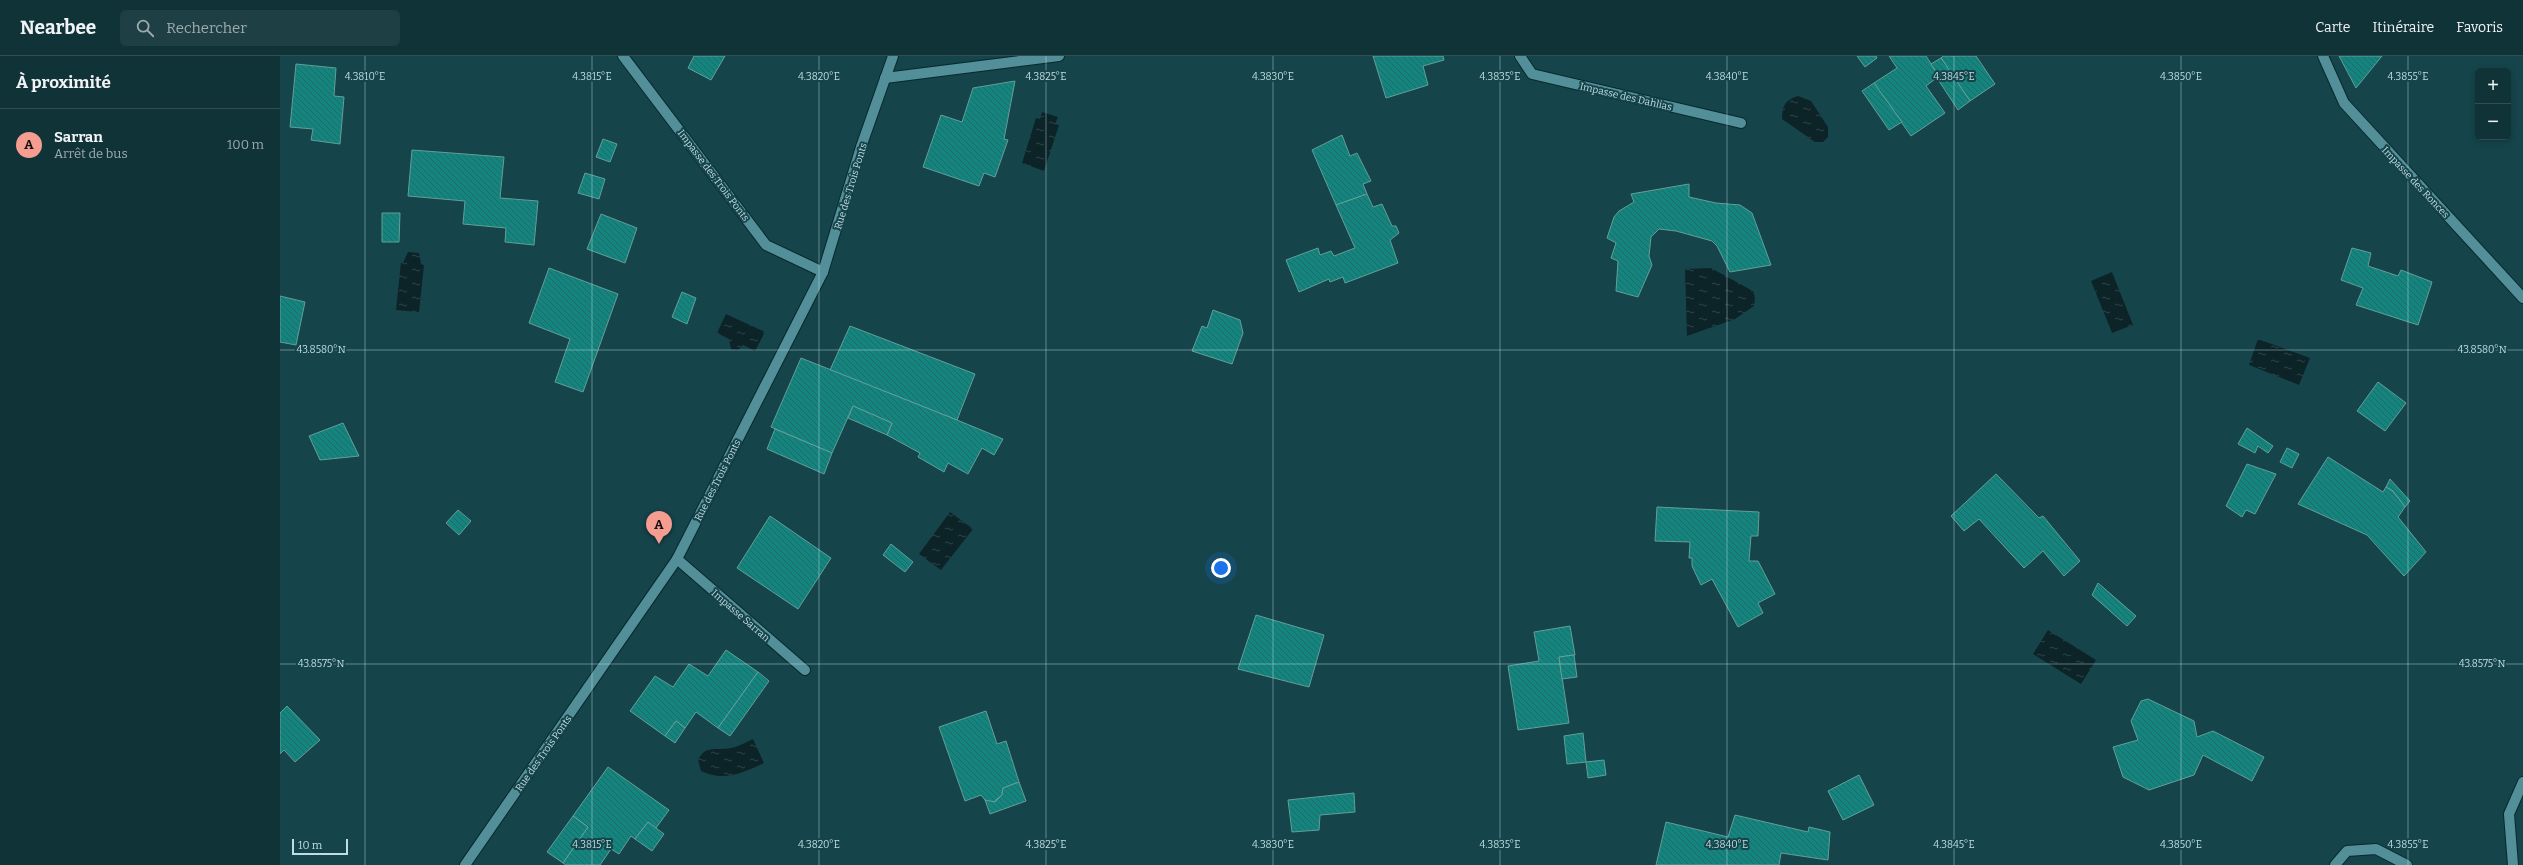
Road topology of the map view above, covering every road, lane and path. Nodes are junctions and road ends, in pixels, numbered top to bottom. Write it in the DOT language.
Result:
graph roads {
  1 [pos="622,56"];
  2 [pos="893,56"];
  3 [pos="1059,56"];
  4 [pos="1520,56"];
  5 [pos="2323,56"];
  6 [pos="885,78"];
  7 [pos="1741,124"];
  8 [pos="823,272"];
  9 [pos="2523,298"];
  10 [pos="677,560"];
  11 [pos="805,670"];
  12 [pos="2523,782"];
  13 [pos="465,865"];
  14 [pos="2335,865"];
  15 [pos="2407,865"];
  16 [pos="2513,865"];
  1 -- 8 [label="street, Impasse des Trois Ponts"];
  2 -- 6 [label="street, Rue des Trois Ponts"];
  3 -- 6 [label="street"];
  4 -- 7 [label="street, Impasse des Dahlias"];
  5 -- 9 [label="street, Impasse des Ronces"];
  6 -- 8 [label="street, Rue des Trois Ponts"];
  8 -- 10 [label="street, Rue des Trois Ponts"];
  10 -- 11 [label="street, Impasse Sarran"];
  10 -- 13 [label="street, Rue des Trois Ponts"];
  12 -- 16 [label="street"];
  14 -- 15 [label="street"];
}
